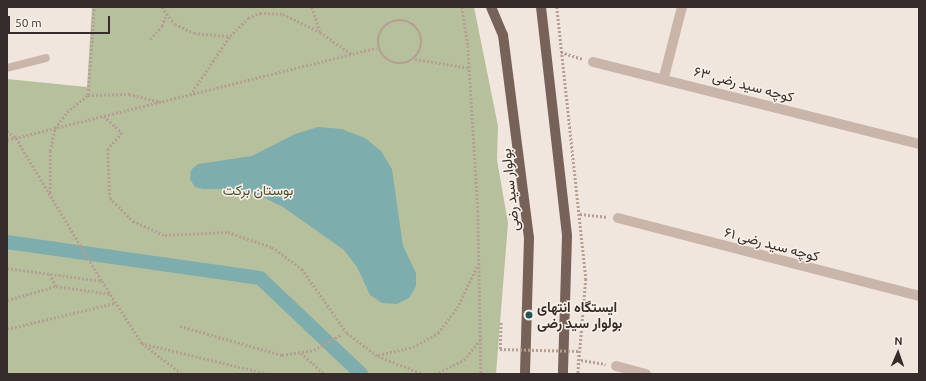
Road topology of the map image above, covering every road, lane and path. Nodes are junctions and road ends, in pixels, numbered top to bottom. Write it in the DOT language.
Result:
graph roads {
  1 [pos="94,7"];
  2 [pos="162,7"];
  3 [pos="312,7"];
  4 [pos="462,7"];
  5 [pos="491,7"];
  6 [pos="541,7"];
  7 [pos="682,7"];
  8 [pos="166,14"];
  9 [pos="320,32"];
  10 [pos="230,36"];
  11 [pos="150,39"];
  12 [pos="377,48"];
  13 [pos="561,52"];
  14 [pos="352,54"];
  15 [pos="46,58"];
  16 [pos="415,59"];
  17 [pos="593,62"];
  18 [pos="7,68"];
  19 [pos="470,68"];
  20 [pos="664,77"];
  21 [pos="88,95"];
  22 [pos="190,95"];
  23 [pos="162,102"];
  24 [pos="104,116"];
  25 [pos="55,128"];
  26 [pos="7,131"];
  27 [pos="16,138"];
  28 [pos="7,140"];
  29 [pos="919,144"];
  30 [pos="50,193"];
  31 [pos="580,214"];
  32 [pos="618,218"];
  33 [pos="480,261"];
  34 [pos="7,268"];
  35 [pos="50,274"];
  36 [pos="102,281"];
  37 [pos="56,286"];
  38 [pos="110,294"];
  39 [pos="919,296"];
  40 [pos="7,300"];
  41 [pos="115,303"];
  42 [pos="501,322"];
  43 [pos="180,326"];
  44 [pos="7,329"];
  45 [pos="342,334"];
  46 [pos="482,337"];
  47 [pos="142,343"];
  48 [pos="301,353"];
  49 [pos="378,356"];
  50 [pos="581,360"];
  51 [pos="616,366"];
  52 [pos="578,372"];
  53 [pos="181,373"];
  54 [pos="268,374"];
  55 [pos="323,374"];
  56 [pos="423,374"];
  57 [pos="435,374"];
  58 [pos="481,374"];
  59 [pos="525,374"];
  60 [pos="563,374"];
  61 [pos="646,374"];
  1 -- 21 [label="path"];
  2 -- 8 [label="path"];
  3 -- 9 [label="path"];
  4 -- 19 [label="path"];
  5 -- 59 [label="main road, بولوار سید رضی"];
  6 -- 60 [label="main road"];
  7 -- 20 [label="street"];
  8 -- 10 [label="path"];
  8 -- 11 [label="path"];
  9 -- 10 [label="path"];
  9 -- 14 [label="path"];
  10 -- 22 [label="path"];
  12 -- 14 [label="path"];
  12 -- 16 [label="path"];
  12 -- 16 [label="path"];
  13 -- 17 [label="path"];
  14 -- 22 [label="path"];
  15 -- 18 [label="lane"];
  16 -- 19 [label="path"];
  17 -- 20 [label="street, کوچه سید رضی ۶۳"];
  19 -- 33 [label="path"];
  20 -- 29 [label="street, کوچه سید رضی ۶۳"];
  21 -- 23 [label="path"];
  21 -- 25 [label="path"];
  22 -- 23 [label="path"];
  23 -- 24 [label="path"];
  24 -- 25 [label="path"];
  24 -- 49 [label="path"];
  25 -- 27 [label="path"];
  25 -- 30 [label="path"];
  26 -- 27 [label="path"];
  27 -- 28 [label="path"];
  27 -- 30 [label="path"];
  30 -- 36 [label="path"];
  31 -- 32 [label="path"];
  32 -- 39 [label="street, کوچه سید رضی ۶۱"];
  33 -- 46 [label="path"];
  33 -- 49 [label="path"];
  34 -- 35 [label="path"];
  35 -- 36 [label="path"];
  35 -- 37 [label="path"];
  36 -- 38 [label="path"];
  37 -- 38 [label="path"];
  37 -- 40 [label="path"];
  38 -- 41 [label="path"];
  41 -- 44 [label="path"];
  41 -- 47 [label="path"];
  42 -- 52 [label="path, bridge"];
  43 -- 48 [label="path"];
  45 -- 48 [label="path"];
  46 -- 57 [label="path"];
  46 -- 58 [label="path"];
  47 -- 53 [label="path"];
  47 -- 54 [label="path"];
  48 -- 55 [label="path"];
  49 -- 56 [label="path"];
  50 -- 51 [label="path"];
  51 -- 61 [label="street"];
}
